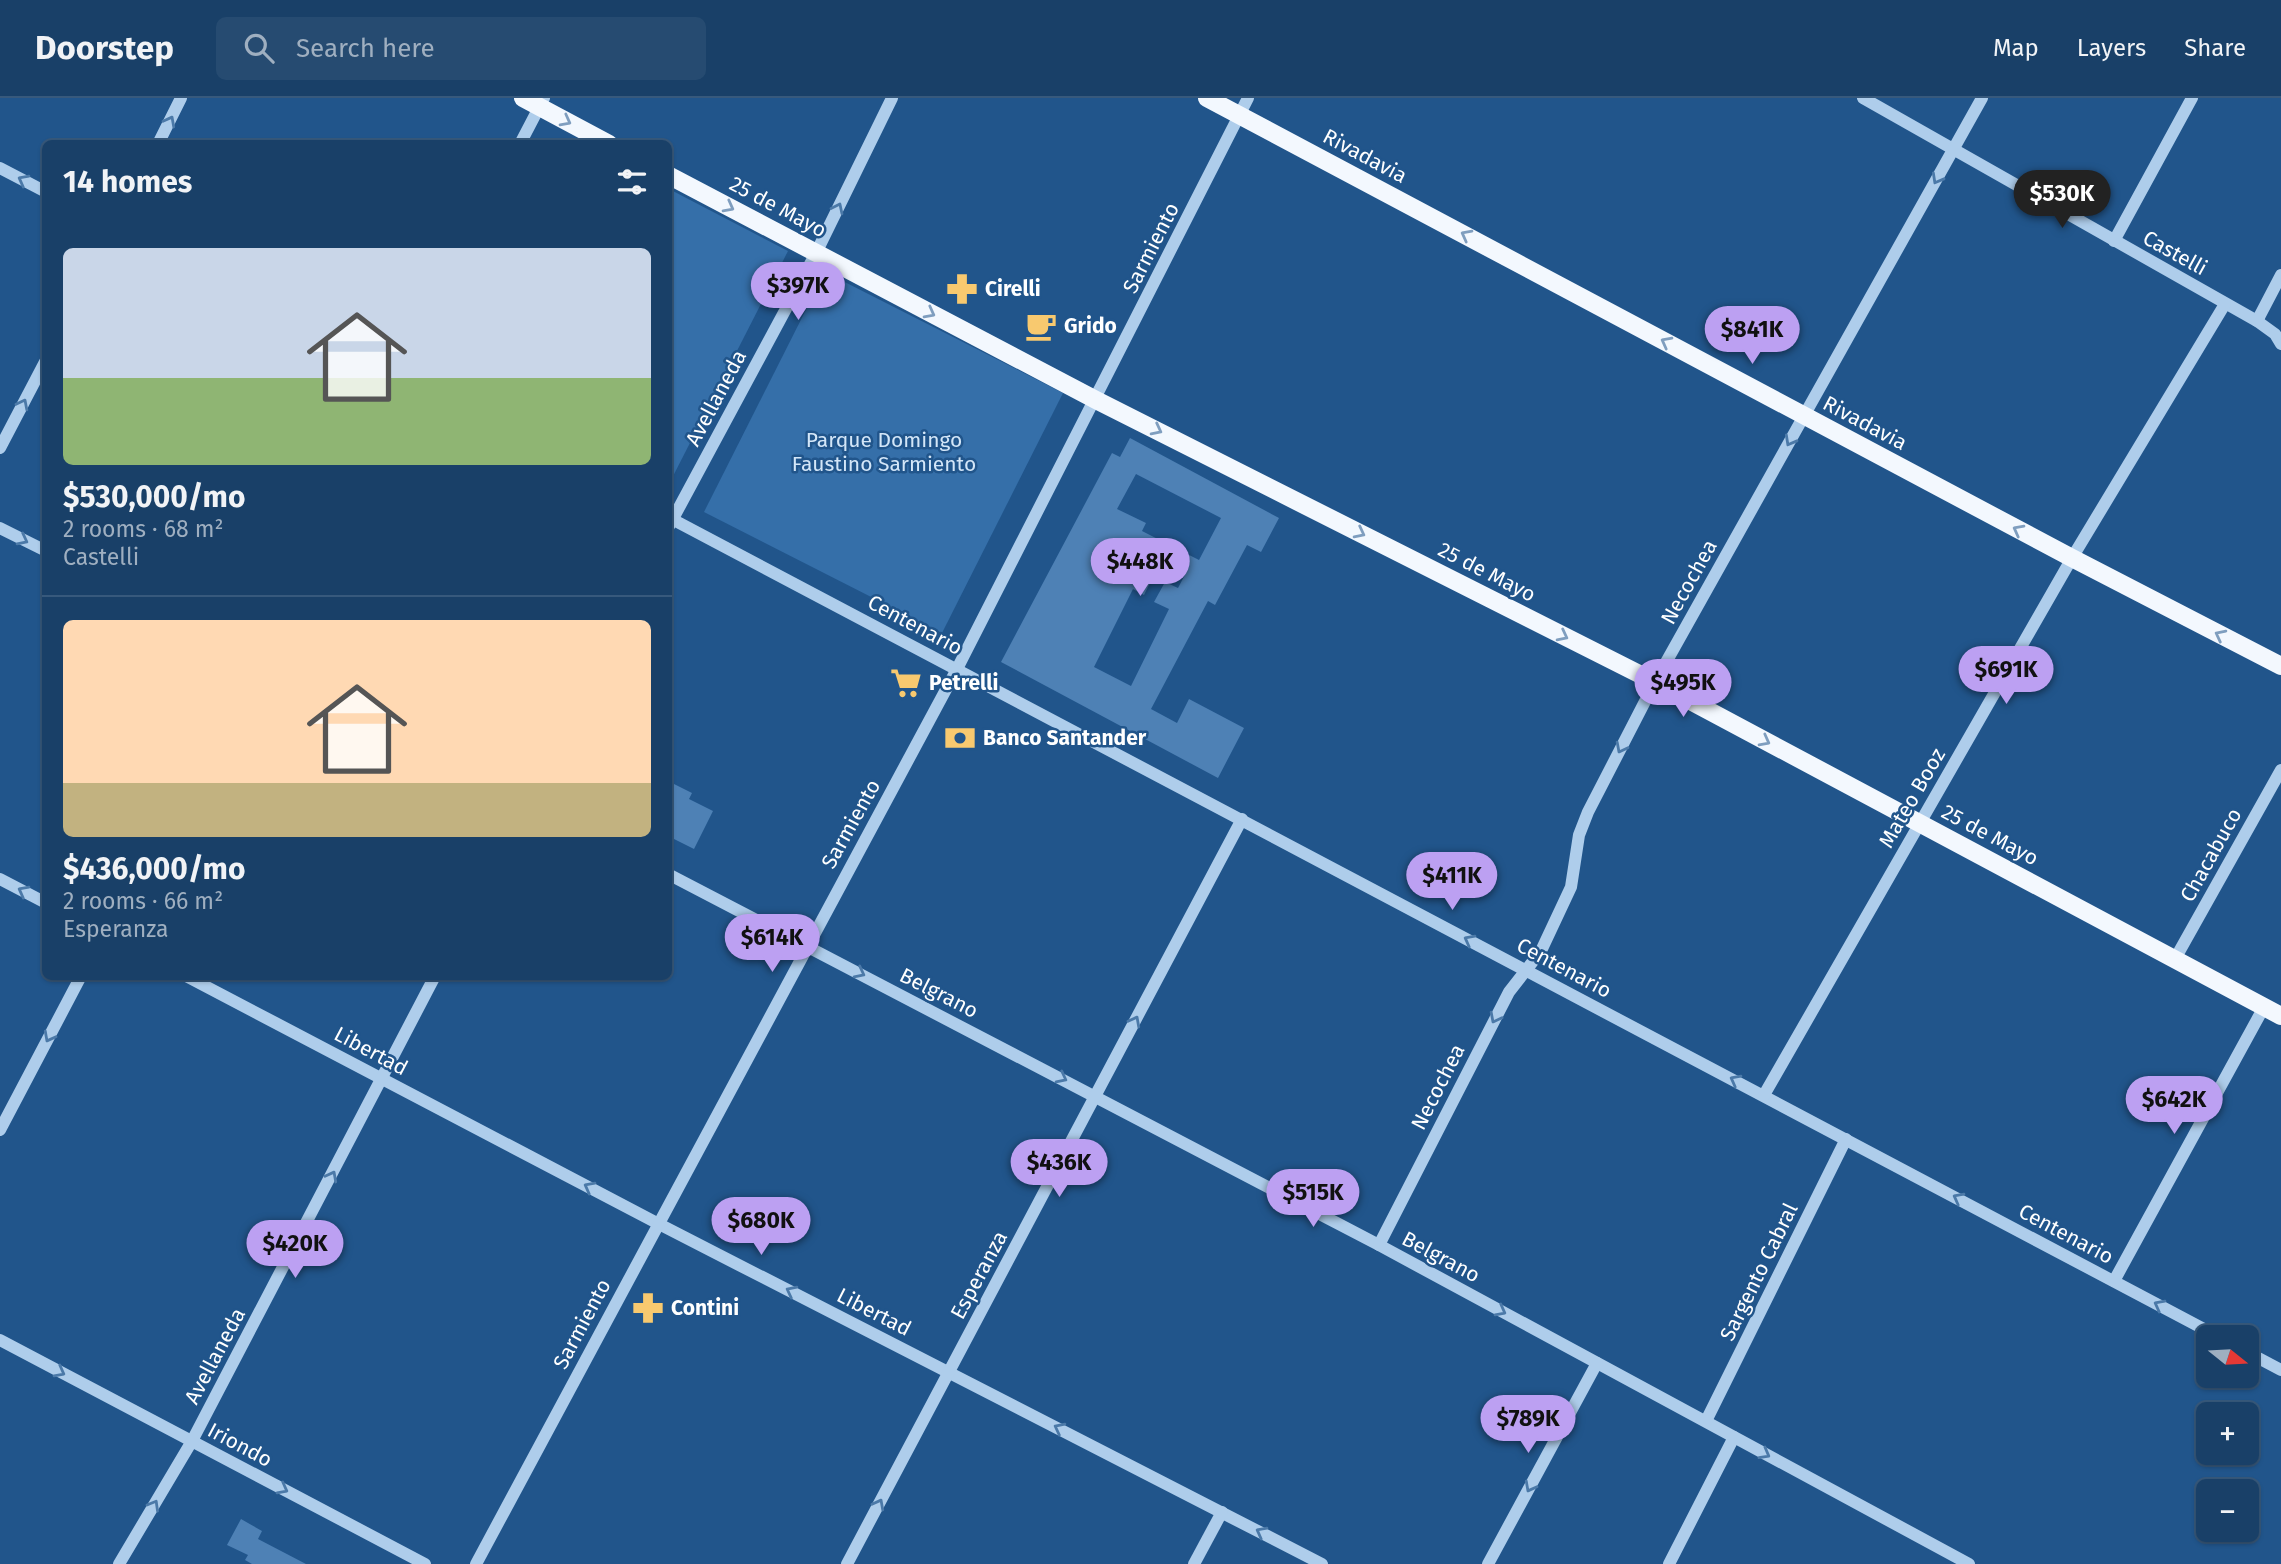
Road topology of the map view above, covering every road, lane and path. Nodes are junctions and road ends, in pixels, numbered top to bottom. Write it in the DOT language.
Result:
graph roads {
  1 [pos="181,98"];
  2 [pos="523,98"];
  3 [pos="892,98"];
  4 [pos="1208,98"];
  5 [pos="1248,98"];
  6 [pos="1863,98"];
  7 [pos="1982,98"];
  8 [pos="2192,98"];
  9 [pos="541,102"];
  10 [pos="1240,115"];
  11 [pos="160,140"];
  12 [pos="522,140"];
  13 [pos="603,140"];
  14 [pos="1953,149"];
  15 [pos="0,168"];
  16 [pos="672,177"];
  17 [pos="42,190"];
  18 [pos="2114,241"];
  19 [pos="816,253"];
  20 [pos="2281,275"];
  21 [pos="2225,304"];
  22 [pos="2257,321"];
  23 [pos="2281,344"];
  24 [pos="42,367"];
  25 [pos="1096,400"];
  26 [pos="1804,416"];
  27 [pos="0,448"];
  28 [pos="672,518"];
  29 [pos="672,523"];
  30 [pos="0,528"];
  31 [pos="42,549"];
  32 [pos="2072,558"];
  33 [pos="2281,666"];
  34 [pos="957,669"];
  35 [pos="1655,682"];
  36 [pos="2281,770"];
  37 [pos="1242,819"];
  38 [pos="1920,823"];
  39 [pos="672,876"];
  40 [pos="0,879"];
  41 [pos="42,901"];
  42 [pos="806,946"];
  43 [pos="2175,960"];
  44 [pos="1525,970"];
  45 [pos="79,980"];
  46 [pos="194,980"];
  47 [pos="434,980"];
  48 [pos="2264,1007"];
  49 [pos="2281,1016"];
  50 [pos="383,1080"];
  51 [pos="1096,1095"];
  52 [pos="1764,1096"];
  53 [pos="0,1130"];
  54 [pos="1846,1139"];
  55 [pos="657,1223"];
  56 [pos="1379,1245"];
  57 [pos="2114,1281"];
  58 [pos="2196,1325"];
  59 [pos="0,1340"];
  60 [pos="2259,1358"];
  61 [pos="1597,1363"];
  62 [pos="2281,1370"];
  63 [pos="950,1372"];
  64 [pos="1706,1422"];
  65 [pos="1734,1437"];
  66 [pos="192,1441"];
  67 [pos="1222,1512"];
  68 [pos="119,1564"];
  69 [pos="425,1564"];
  70 [pos="477,1564"];
  71 [pos="847,1564"];
  72 [pos="1194,1564"];
  73 [pos="1322,1564"];
  74 [pos="1488,1564"];
  75 [pos="1669,1564"];
  76 [pos="1969,1564"];
  11 -- 1 [label="street, one-way"];
  2 -- 9 [label="main road"];
  19 -- 3 [label="street, Avellaneda, one-way"];
  4 -- 10 [label="main road, Rivadavia"];
  5 -- 10 [label="street, Sarmiento"];
  6 -- 14 [label="street, Castelli"];
  7 -- 14 [label="street, Necochea"];
  8 -- 18 [label="street"];
  9 -- 12 [label="street"];
  9 -- 13 [label="main road, one-way"];
  10 -- 25 [label="street, Sarmiento"];
  26 -- 10 [label="main road, Rivadavia, one-way"];
  14 -- 18 [label="street, Castelli"];
  14 -- 26 [label="street, Necochea, one-way"];
  17 -- 15 [label="street, one-way"];
  16 -- 19 [label="main road, 25 de Mayo, one-way"];
  18 -- 21 [label="street, Castelli"];
  19 -- 25 [label="main road, 25 de Mayo, one-way"];
  19 -- 28 [label="street, Avellaneda"];
  20 -- 22 [label="street"];
  21 -- 22 [label="street, Castelli"];
  21 -- 32 [label="street, Mateo Booz"];
  22 -- 23 [label="street, Castelli"];
  27 -- 24 [label="street, one-way"];
  25 -- 34 [label="street, Sarmiento"];
  25 -- 35 [label="main road, 25 de Mayo, one-way"];
  32 -- 26 [label="main road, Rivadavia, one-way"];
  26 -- 35 [label="street, Necochea, one-way"];
  29 -- 34 [label="street, Centenario"];
  30 -- 31 [label="street, one-way"];
  33 -- 32 [label="main road, Rivadavia, one-way"];
  32 -- 38 [label="street, Mateo Booz"];
  34 -- 37 [label="street, Centenario"];
  34 -- 42 [label="street, Sarmiento"];
  35 -- 38 [label="main road, 25 de Mayo, one-way"];
  35 -- 44 [label="street, Necochea, one-way"];
  36 -- 43 [label="street, Chacabuco"];
  44 -- 37 [label="street, Centenario, one-way"];
  51 -- 37 [label="street, Esperanza, one-way"];
  38 -- 43 [label="main road, 25 de Mayo"];
  38 -- 52 [label="street, Mateo Booz"];
  39 -- 42 [label="street, Belgrano"];
  41 -- 40 [label="street, one-way"];
  42 -- 51 [label="street, Belgrano, one-way"];
  42 -- 55 [label="street, Sarmiento"];
  43 -- 48 [label="main road, 25 de Mayo"];
  52 -- 44 [label="street, Centenario, one-way"];
  44 -- 56 [label="street, Necochea, one-way"];
  45 -- 53 [label="street, one-way"];
  46 -- 50 [label="street, Libertad"];
  47 -- 50 [label="street, Avellaneda"];
  48 -- 49 [label="main road, 25 de Mayo"];
  48 -- 57 [label="street"];
  55 -- 50 [label="street, Libertad, one-way"];
  66 -- 50 [label="street, Avellaneda, one-way"];
  51 -- 56 [label="street, Belgrano"];
  51 -- 63 [label="street, Esperanza"];
  52 -- 54 [label="street, Centenario"];
  57 -- 54 [label="street, Centenario, one-way"];
  54 -- 64 [label="street, Sargento Cabral"];
  63 -- 55 [label="street, Libertad, one-way"];
  55 -- 70 [label="street, Sarmiento"];
  56 -- 61 [label="street, Belgrano, one-way"];
  58 -- 57 [label="street, Centenario, one-way"];
  59 -- 66 [label="street, Iriondo, one-way"];
  60 -- 62 [label="street"];
  61 -- 64 [label="street, Belgrano"];
  61 -- 74 [label="street, one-way"];
  67 -- 63 [label="street, Libertad, one-way"];
  71 -- 63 [label="street, Esperanza, one-way"];
  64 -- 65 [label="street, Belgrano"];
  65 -- 75 [label="street"];
  65 -- 76 [label="street, Belgrano, one-way"];
  68 -- 66 [label="street, Avellaneda, one-way"];
  66 -- 69 [label="street, Iriondo, one-way"];
  67 -- 72 [label="street"];
  73 -- 67 [label="street, Libertad, one-way"];
}
